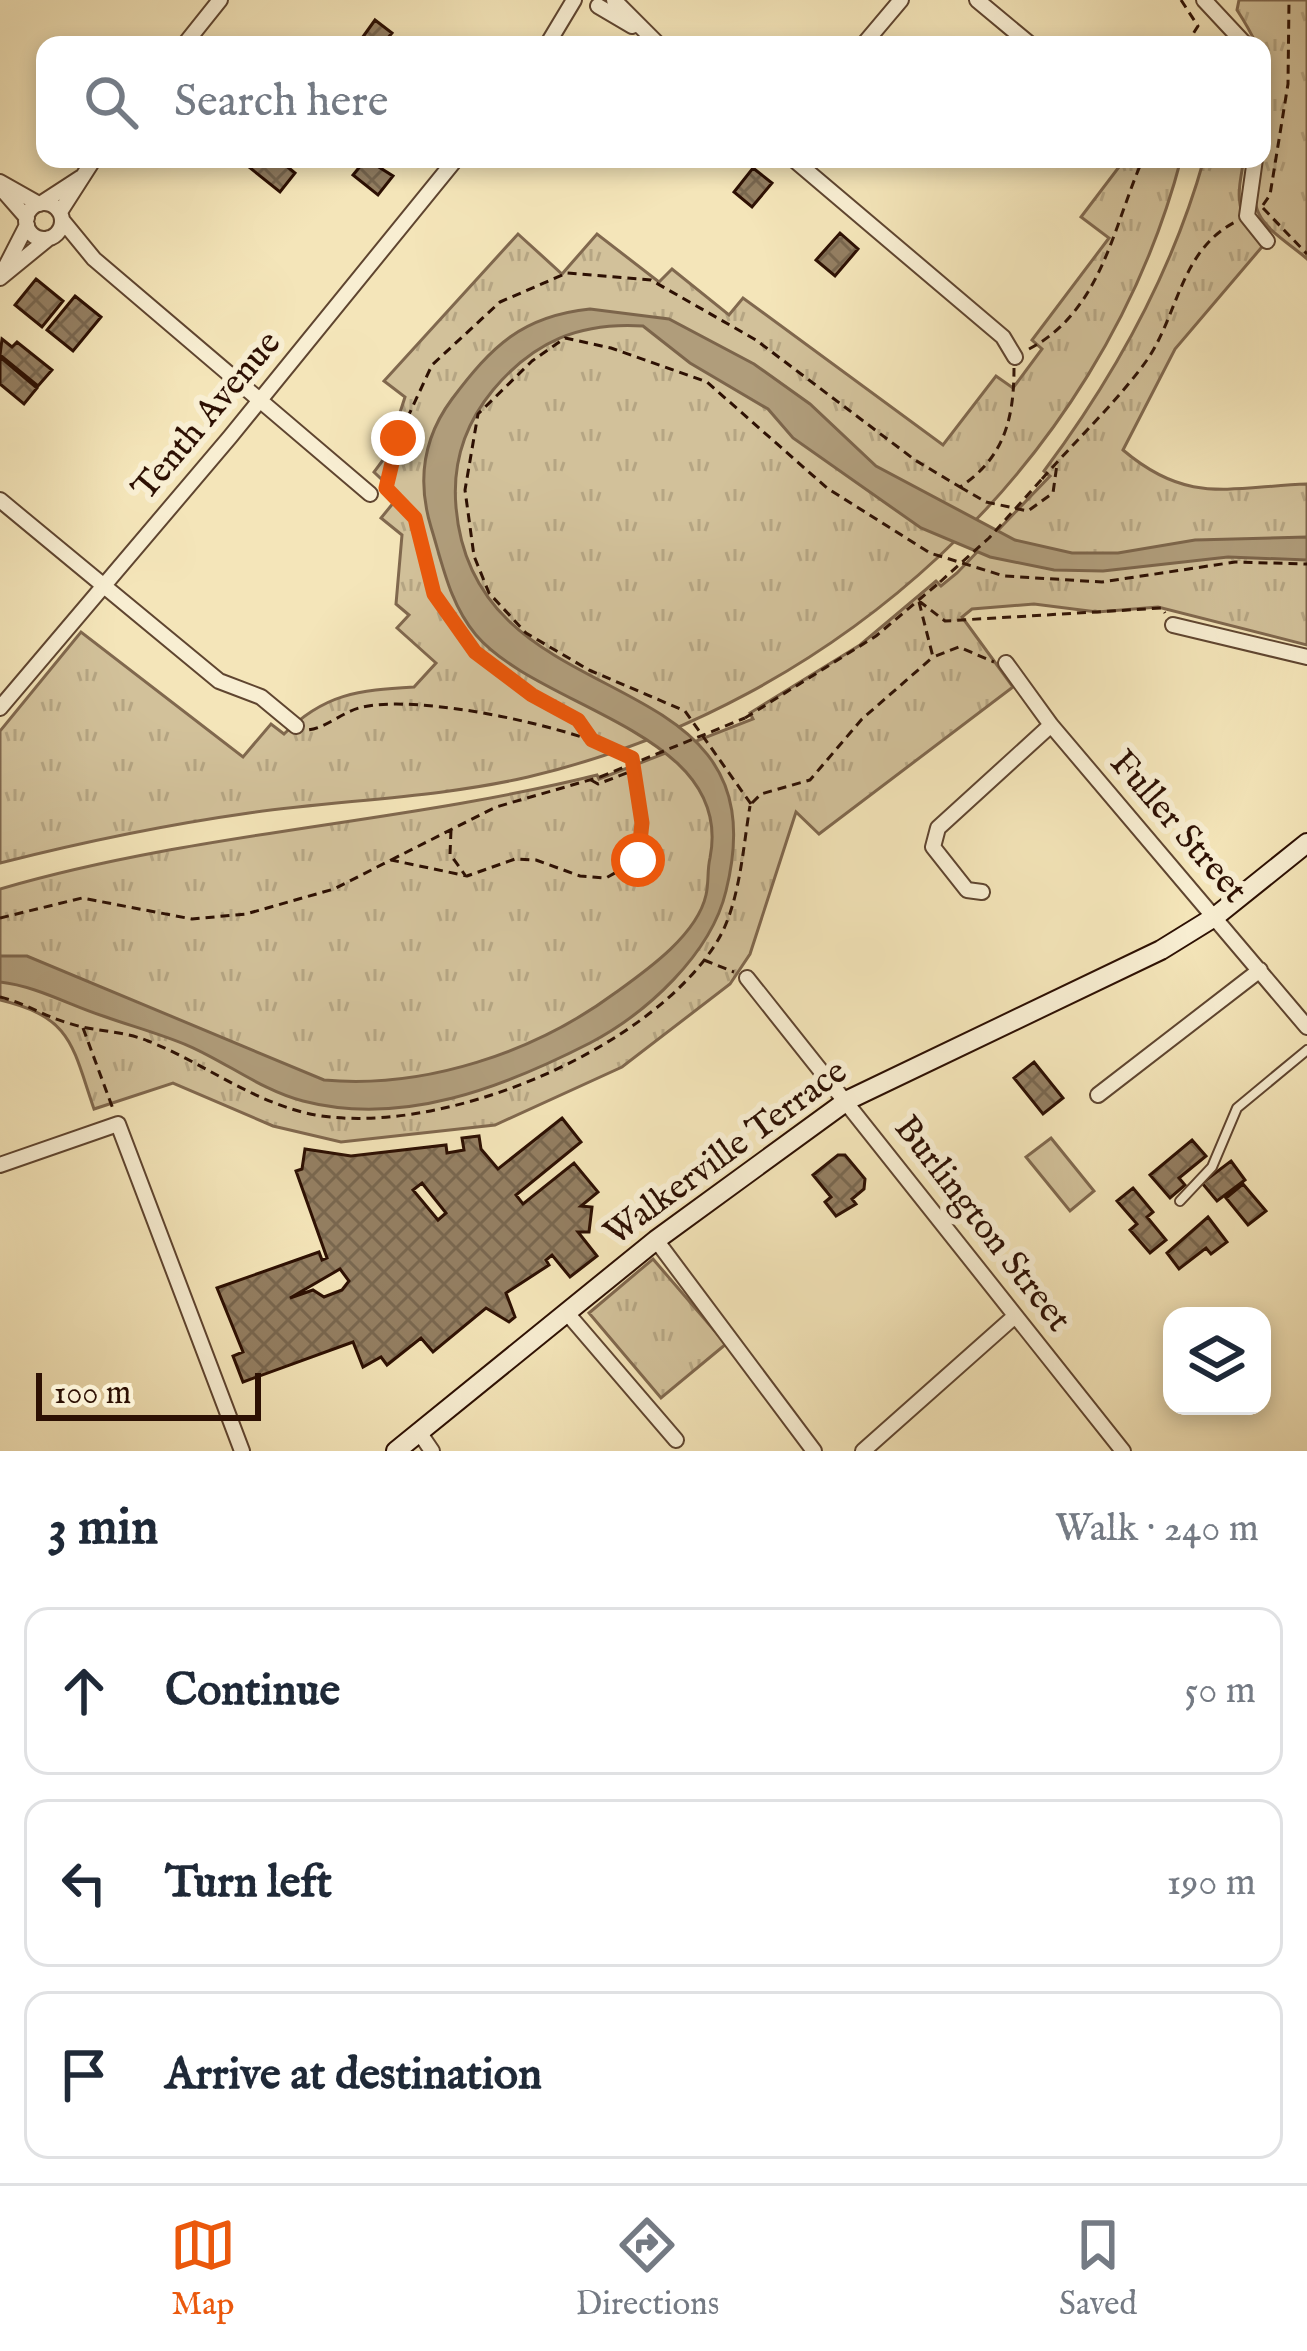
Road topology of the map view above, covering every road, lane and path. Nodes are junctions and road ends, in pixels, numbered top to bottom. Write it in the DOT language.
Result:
graph roads {
  1 [pos="220,0"];
  2 [pos="614,0"];
  3 [pos="901,0"];
  4 [pos="977,0"];
  5 [pos="1181,0"];
  6 [pos="1204,0"];
  7 [pos="1289,0"];
  8 [pos="589,3"];
  9 [pos="191,36"];
  10 [pos="556,36"];
  11 [pos="646,36"];
  12 [pos="649,36"];
  13 [pos="871,36"];
  14 [pos="1020,36"];
  15 [pos="1192,36"];
  16 [pos="1238,36"];
  17 [pos="87,168"];
  18 [pos="448,168"];
  19 [pos="804,168"];
  20 [pos="1140,168"];
  21 [pos="1254,168"];
  22 [pos="80,178"];
  23 [pos="0,185"];
  24 [pos="40,204"];
  25 [pos="1262,206"];
  26 [pos="1247,215"];
  27 [pos="61,216"];
  28 [pos="27,221"];
  29 [pos="49,238"];
  30 [pos="1267,241"];
  31 [pos="1307,254"];
  32 [pos="94,259"];
  33 [pos="0,277"];
  34 [pos="1015,357"];
  35 [pos="260,401"];
  36 [pos="1057,462"];
  37 [pos="960,487"];
  38 [pos="386,488"];
  39 [pos="370,494"];
  40 [pos="0,500"];
  41 [pos="1307,564"];
  42 [pos="104,586"];
  43 [pos="919,601"];
  44 [pos="1173,625"];
  45 [pos="933,656"];
  46 [pos="1307,657"];
  47 [pos="1006,663"];
  48 [pos="0,708"];
  49 [pos="1051,725"];
  50 [pos="296,726"];
  51 [pos="592,740"];
  52 [pos="633,770"];
  53 [pos="590,779"];
  54 [pos="751,805"];
  55 [pos="452,827"];
  56 [pos="1307,843"];
  57 [pos="391,860"];
  58 [pos="467,876"];
  59 [pos="982,892"];
  60 [pos="1216,916"];
  61 [pos="0,918"];
  62 [pos="703,959"];
  63 [pos="1260,970"];
  64 [pos="747,978"];
  65 [pos="0,998"];
  66 [pos="82,1026"];
  67 [pos="1307,1028"];
  68 [pos="1307,1050"];
  69 [pos="1098,1095"];
  70 [pos="848,1100"];
  71 [pos="112,1105"];
  72 [pos="0,1165"];
  73 [pos="1180,1201"];
  74 [pos="656,1240"];
  75 [pos="567,1313"];
  76 [pos="1015,1316"];
  77 [pos="419,1432"];
  78 [pos="676,1440"];
  79 [pos="242,1451"];
  80 [pos="396,1451"];
  81 [pos="432,1451"];
  82 [pos="814,1451"];
  83 [pos="863,1451"];
  84 [pos="1123,1451"];
  1 -- 9 [label="street"];
  2 -- 12 [label="street"];
  3 -- 13 [label="street"];
  4 -- 14 [label="street"];
  5 -- 15 [label="path"];
  6 -- 16 [label="street"];
  7 -- 25 [label="path"];
  8 -- 10 [label="street"];
  8 -- 11 [label="street"];
  17 -- 22 [label="street"];
  18 -- 35 [label="street, Tenth Avenue"];
  19 -- 34 [label="street"];
  20 -- 34 [label="path"];
  21 -- 26 [label="street"];
  22 -- 24 [label="street"];
  22 -- 27 [label="street"];
  23 -- 24 [label="street"];
  23 -- 28 [label="street"];
  24 -- 27 [label="street"];
  24 -- 28 [label="street"];
  25 -- 26 [label="path"];
  25 -- 31 [label="path"];
  26 -- 30 [label="street"];
  26 -- 36 [label="path"];
  27 -- 29 [label="street"];
  27 -- 32 [label="street"];
  28 -- 29 [label="street"];
  28 -- 33 [label="street"];
  29 -- 32 [label="street"];
  29 -- 33 [label="street"];
  32 -- 35 [label="street"];
  34 -- 37 [label="path"];
  35 -- 39 [label="street"];
  35 -- 42 [label="street, Tenth Avenue"];
  36 -- 37 [label="path"];
  36 -- 43 [label="path, bridge"];
  37 -- 38 [label="path"];
  38 -- 39 [label="path"];
  38 -- 51 [label="path"];
  40 -- 42 [label="street"];
  41 -- 54 [label="path"];
  42 -- 48 [label="street, Tenth Avenue"];
  42 -- 50 [label="street"];
  43 -- 44 [label="path"];
  43 -- 45 [label="path"];
  43 -- 53 [label="path, bridge"];
  44 -- 46 [label="street"];
  45 -- 47 [label="path"];
  45 -- 54 [label="path"];
  47 -- 49 [label="street, Fuller Street"];
  49 -- 59 [label="street"];
  49 -- 60 [label="street, Fuller Street"];
  50 -- 51 [label="path"];
  51 -- 52 [label="path"];
  52 -- 53 [label="path"];
  52 -- 58 [label="path"];
  53 -- 55 [label="path"];
  54 -- 62 [label="path"];
  55 -- 57 [label="path"];
  55 -- 58 [label="path"];
  56 -- 60 [label="street, Walkerville Terrace"];
  57 -- 58 [label="path"];
  57 -- 61 [label="path"];
  60 -- 63 [label="street, Fuller Street"];
  60 -- 70 [label="street, Walkerville Terrace"];
  62 -- 64 [label="path"];
  62 -- 66 [label="path"];
  63 -- 67 [label="street, Fuller Street"];
  63 -- 69 [label="street"];
  64 -- 70 [label="street, Burlington Street"];
  65 -- 66 [label="path"];
  66 -- 71 [label="path"];
  68 -- 73 [label="lane"];
  70 -- 74 [label="street, Walkerville Terrace"];
  70 -- 76 [label="street, Burlington Street"];
  72 -- 79 [label="street"];
  74 -- 75 [label="street, Walkerville Terrace"];
  74 -- 82 [label="street"];
  75 -- 77 [label="street, Walkerville Terrace"];
  75 -- 78 [label="street"];
  76 -- 83 [label="street"];
  76 -- 84 [label="street, Burlington Street"];
  77 -- 80 [label="street, Walkerville Terrace"];
  77 -- 81 [label="street"];
}
